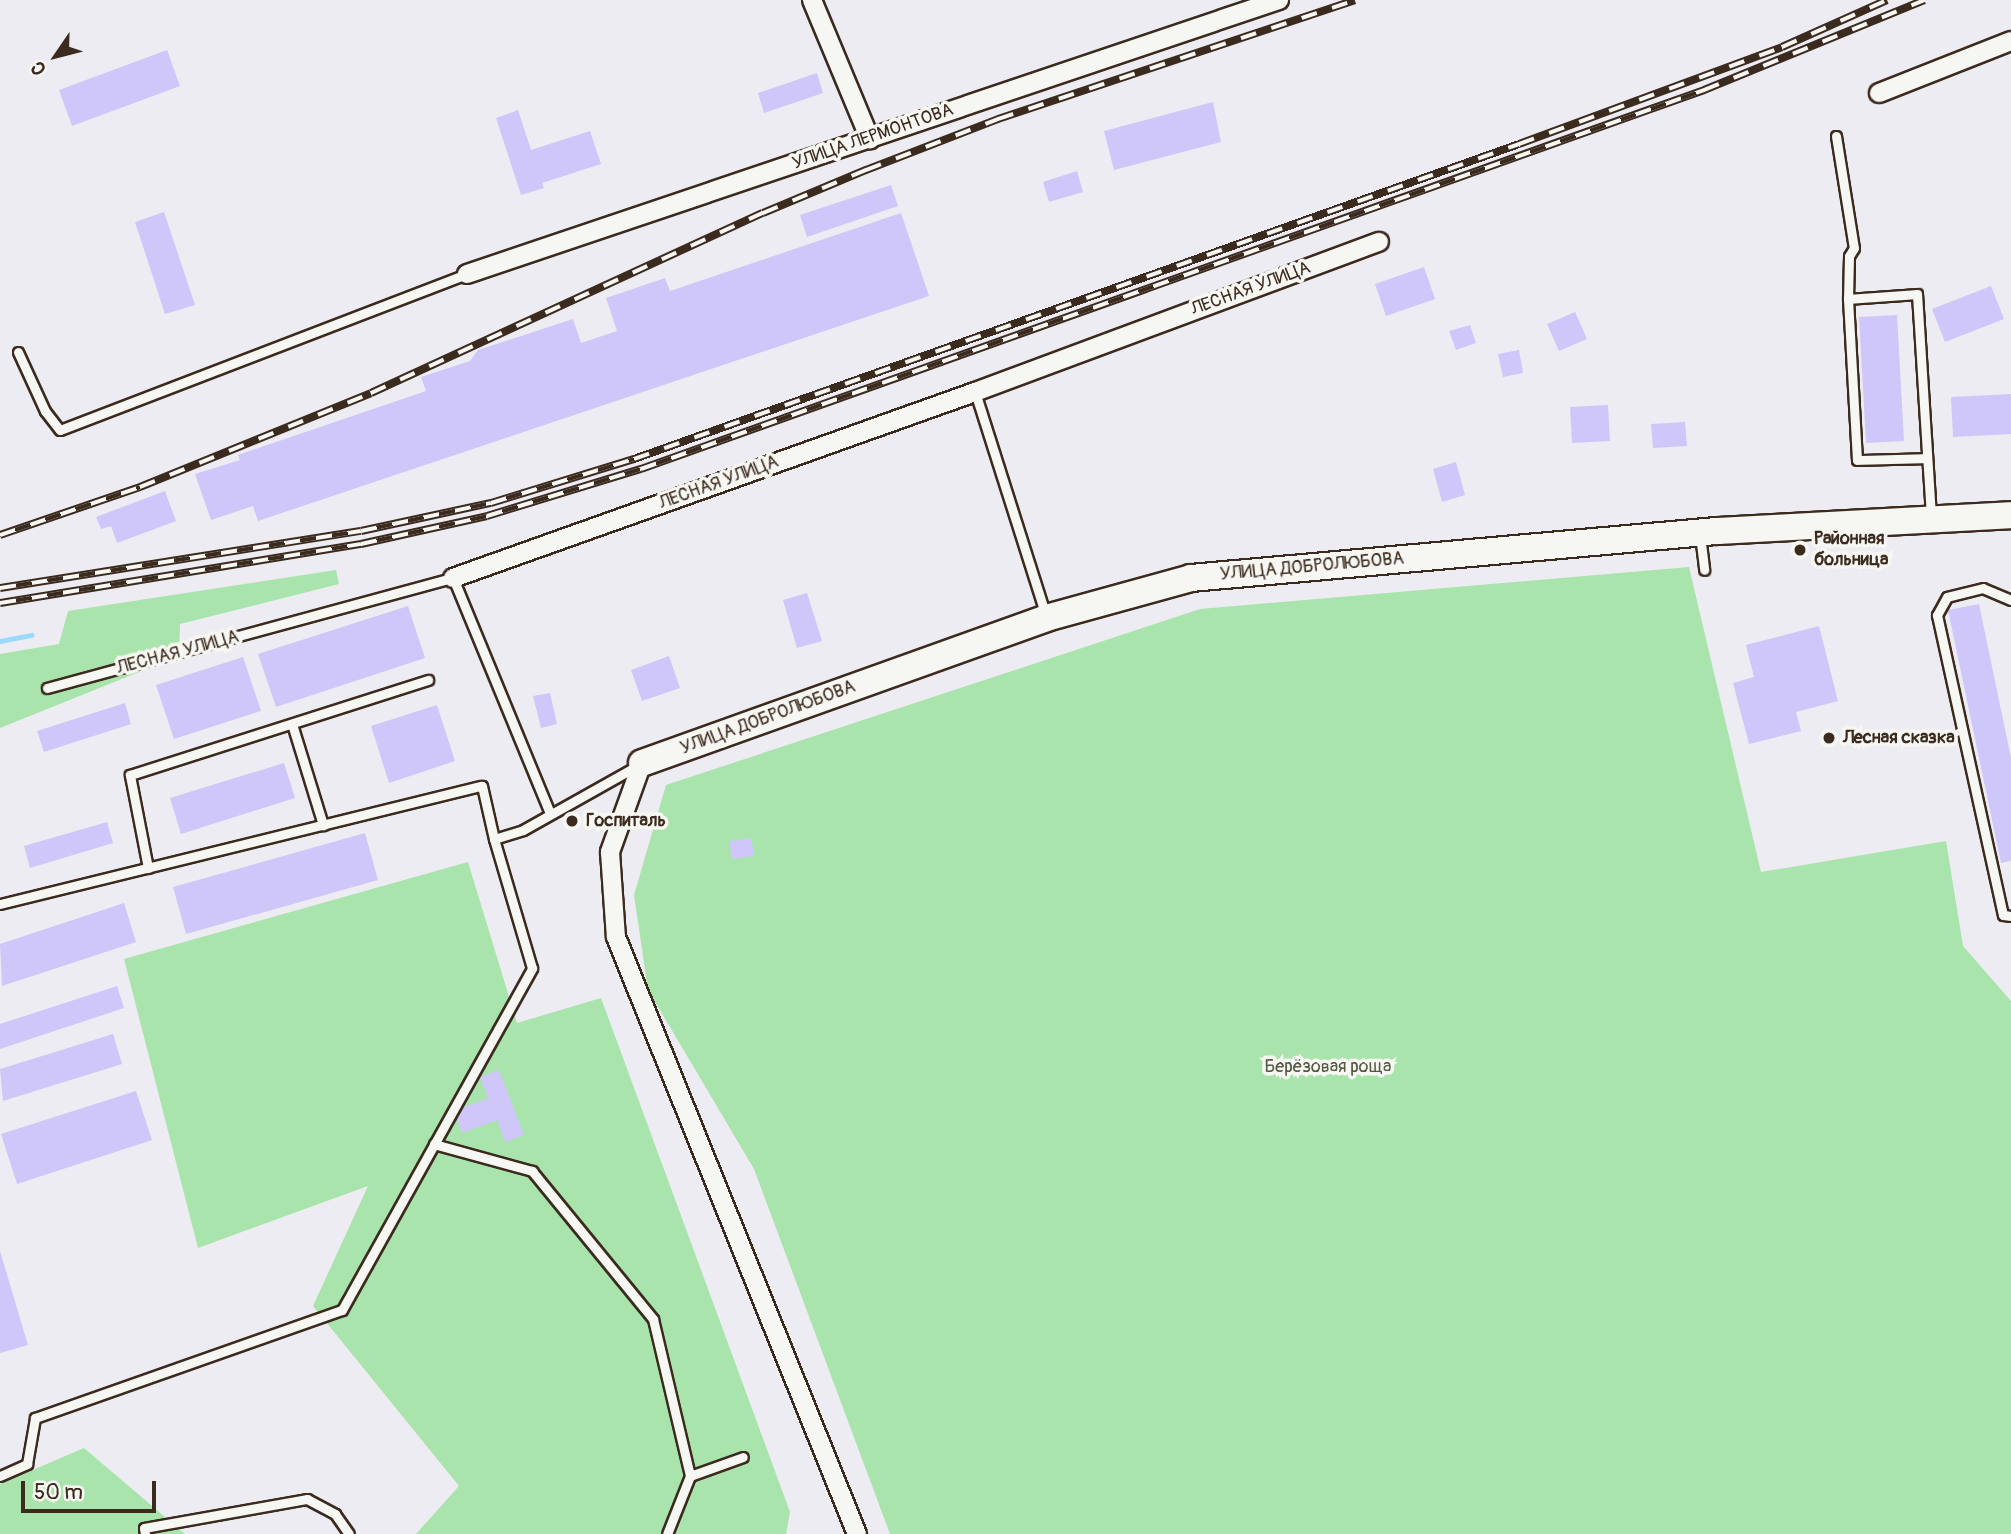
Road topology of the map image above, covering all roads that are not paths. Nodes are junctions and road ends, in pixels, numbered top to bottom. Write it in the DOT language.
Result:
graph roads {
  1 [pos="811,0"];
  2 [pos="1279,0"];
  3 [pos="2011,41"];
  4 [pos="1879,93"];
  5 [pos="1836,136"];
  6 [pos="870,139"];
  7 [pos="1378,242"];
  8 [pos="467,274"];
  9 [pos="1848,299"];
  10 [pos="18,352"];
  11 [pos="975,391"];
  12 [pos="1927,458"];
  13 [pos="2011,515"];
  14 [pos="1931,522"];
  15 [pos="1700,533"];
  16 [pos="1704,569"];
  17 [pos="453,578"];
  18 [pos="2011,600"];
  19 [pos="1046,618"];
  20 [pos="428,680"];
  21 [pos="47,688"];
  22 [pos="292,724"];
  23 [pos="642,763"];
  24 [pos="550,814"];
  25 [pos="323,825"];
  26 [pos="495,839"];
  27 [pos="148,868"];
  28 [pos="0,904"];
  29 [pos="2011,916"];
  30 [pos="434,1144"];
  31 [pos="743,1457"];
  32 [pos="0,1476"];
  33 [pos="691,1476"];
  34 [pos="145,1534"];
  35 [pos="349,1534"];
  36 [pos="667,1534"];
  37 [pos="857,1534"];
  1 -- 6 [label="street"];
  2 -- 6 [label="street, УЛИЦА ЛЕРМОНТОВА"];
  3 -- 4 [label="street"];
  5 -- 9 [label="lane"];
  6 -- 8 [label="street, УЛИЦА ЛЕРМОНТОВА"];
  7 -- 11 [label="street, ЛЕСНАЯ УЛИЦА"];
  8 -- 10 [label="lane"];
  9 -- 12 [label="lane"];
  9 -- 12 [label="lane"];
  11 -- 17 [label="street, ЛЕСНАЯ УЛИЦА"];
  11 -- 19 [label="lane"];
  12 -- 14 [label="lane"];
  13 -- 14 [label="street, УЛИЦА ДОБРОЛЮБОВА"];
  14 -- 15 [label="street, УЛИЦА ДОБРОЛЮБОВА"];
  15 -- 16 [label="lane"];
  15 -- 19 [label="street, УЛИЦА ДОБРОЛЮБОВА"];
  17 -- 21 [label="lane, ЛЕСНАЯ УЛИЦА"];
  17 -- 24 [label="lane"];
  18 -- 29 [label="lane"];
  19 -- 23 [label="street, УЛИЦА ДОБРОЛЮБОВА"];
  20 -- 22 [label="lane"];
  22 -- 25 [label="lane"];
  22 -- 27 [label="lane"];
  23 -- 24 [label="lane"];
  23 -- 37 [label="street"];
  24 -- 26 [label="lane"];
  25 -- 26 [label="lane"];
  25 -- 27 [label="lane"];
  26 -- 30 [label="lane"];
  27 -- 28 [label="lane"];
  30 -- 32 [label="lane"];
  30 -- 33 [label="lane"];
  31 -- 33 [label="lane"];
  33 -- 36 [label="lane"];
  34 -- 35 [label="lane"];
}
